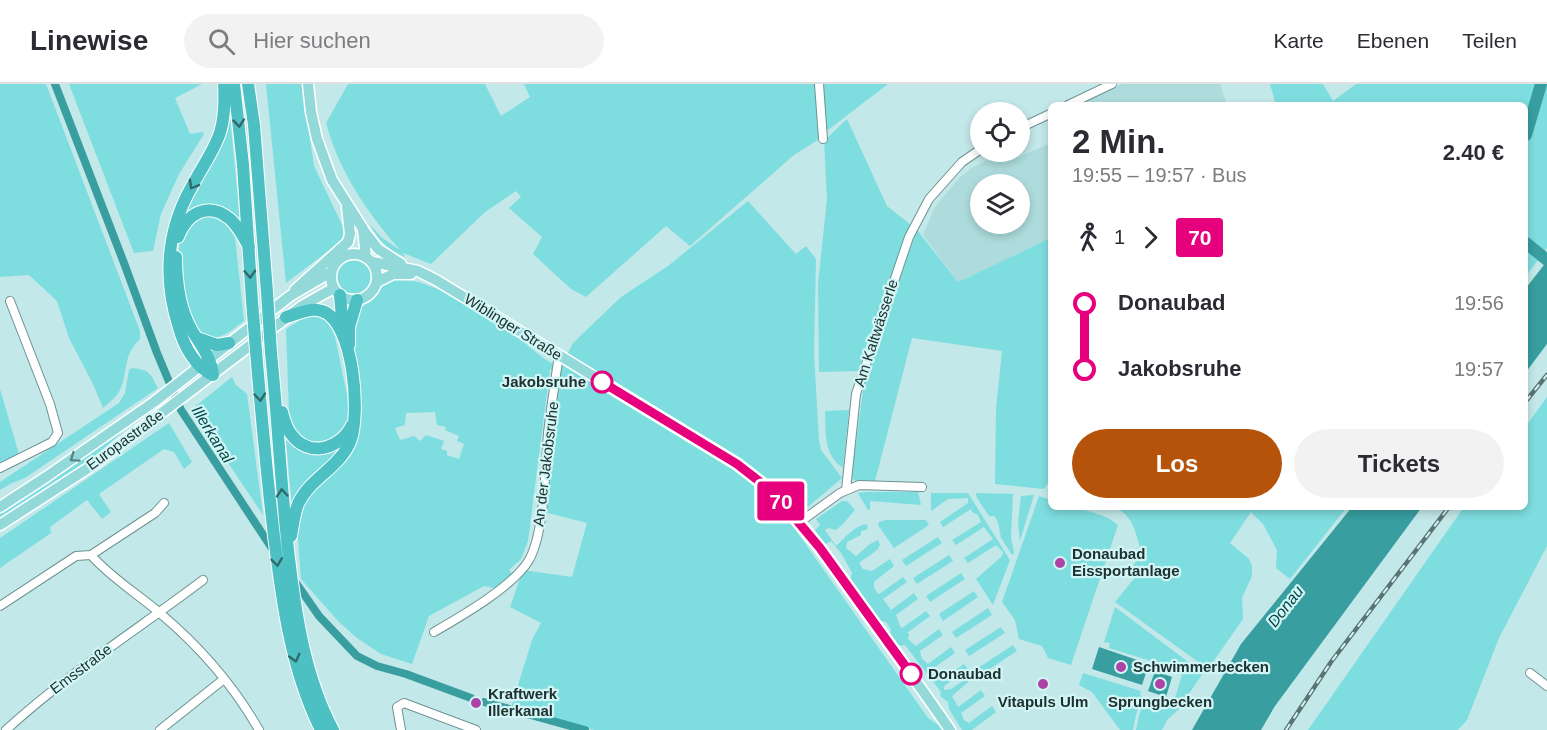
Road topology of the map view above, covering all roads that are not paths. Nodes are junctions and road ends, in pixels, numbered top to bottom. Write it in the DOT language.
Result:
graph roads {
  1 [pos="224,84"];
  2 [pos="234,84"];
  3 [pos="248,84"];
  4 [pos="308,84"];
  5 [pos="819,84"];
  6 [pos="1112,84"];
  7 [pos="1074,102"];
  8 [pos="1048,115"];
  9 [pos="1030,123"];
  10 [pos="823,139"];
  11 [pos="970,157"];
  12 [pos="347,204"];
  13 [pos="355,216"];
  14 [pos="363,229"];
  15 [pos="249,247"];
  16 [pos="349,254"];
  17 [pos="370,259"];
  18 [pos="409,268"];
  19 [pos="332,272"];
  20 [pos="426,275"];
  21 [pos="377,282"];
  22 [pos="337,291"];
  23 [pos="290,296"];
  24 [pos="357,300"];
  25 [pos="10,301"];
  26 [pos="286,317"];
  27 [pos="197,338"];
  28 [pos="344,338"];
  29 [pos="230,343"];
  30 [pos="559,356"];
  31 [pos="349,358"];
  32 [pos="204,363"];
  33 [pos="213,375"];
  34 [pos="275,391"];
  35 [pos="354,420"];
  36 [pos="0,468"];
  37 [pos="922,487"];
  38 [pos="846,490"];
  39 [pos="164,503"];
  40 [pos="0,507"];
  41 [pos="800,522"];
  42 [pos="0,525"];
  43 [pos="289,552"];
  44 [pos="91,555"];
  45 [pos="203,580"];
  46 [pos="0,606"];
  47 [pos="160,613"];
  48 [pos="434,632"];
  49 [pos="1530,674"];
  50 [pos="224,679"];
  51 [pos="1547,686"];
  52 [pos="6,730"];
  53 [pos="160,730"];
  54 [pos="260,730"];
  55 [pos="321,730"];
  56 [pos="333,730"];
  57 [pos="401,730"];
  58 [pos="476,730"];
  59 [pos="950,730"];
  1 -- 32 [label="highway, one-way"];
  2 -- 15 [label="highway, one-way"];
  3 -- 34 [label="highway, bridge"];
  4 -- 12 [label="main road"];
  5 -- 10 [label="street"];
  6 -- 7 [label="street"];
  8 -- 9 [label="street"];
  11 -- 38 [label="street, Am Kaltwässerle"];
  12 -- 13 [label="main road"];
  12 -- 23 [label="main road"];
  13 -- 14 [label="main road"];
  13 -- 16 [label="main road"];
  14 -- 17 [label="main road"];
  14 -- 18 [label="main road"];
  15 -- 27 [label="highway"];
  15 -- 55 [label="highway, one-way, bridge"];
  16 -- 17 [label="main road"];
  16 -- 19 [label="main road"];
  17 -- 18 [label="main road, Wiblinger Straße"];
  17 -- 21 [label="main road"];
  18 -- 20 [label="main road, Wiblinger Straße"];
  19 -- 22 [label="main road"];
  19 -- 23 [label="main road, Europastraße"];
  20 -- 21 [label="main road, Wiblinger Straße"];
  20 -- 30 [label="main road, Wiblinger Straße"];
  21 -- 24 [label="main road"];
  22 -- 24 [label="main road"];
  22 -- 26 [label="main road, Europastraße"];
  22 -- 28 [label="highway"];
  23 -- 29 [label="main road, Europastraße"];
  24 -- 31 [label="highway"];
  25 -- 36 [label="street"];
  26 -- 28 [label="highway"];
  26 -- 33 [label="main road, Europastraße"];
  27 -- 29 [label="highway"];
  27 -- 32 [label="highway"];
  28 -- 31 [label="highway"];
  29 -- 32 [label="main road, Europastraße"];
  30 -- 41 [label="main road, Wiblinger Straße"];
  30 -- 48 [label="street, An der Jakobsruhe"];
  31 -- 35 [label="highway"];
  32 -- 33 [label="highway"];
  32 -- 40 [label="main road, Europastraße, one-way"];
  33 -- 42 [label="main road, Europastraße"];
  34 -- 35 [label="highway"];
  43 -- 34 [label="highway, one-way"];
  35 -- 43 [label="highway"];
  37 -- 38 [label="street"];
  38 -- 41 [label="street"];
  39 -- 44 [label="street"];
  41 -- 59 [label="main road, Wiblinger Straße"];
  43 -- 56 [label="highway"];
  44 -- 46 [label="street"];
  44 -- 47 [label="street"];
  45 -- 47 [label="street, Emsstraße"];
  47 -- 50 [label="street"];
  47 -- 52 [label="street, Emsstraße"];
  49 -- 51 [label="street"];
  50 -- 53 [label="street"];
  50 -- 54 [label="street"];
  57 -- 58 [label="street"];
}
